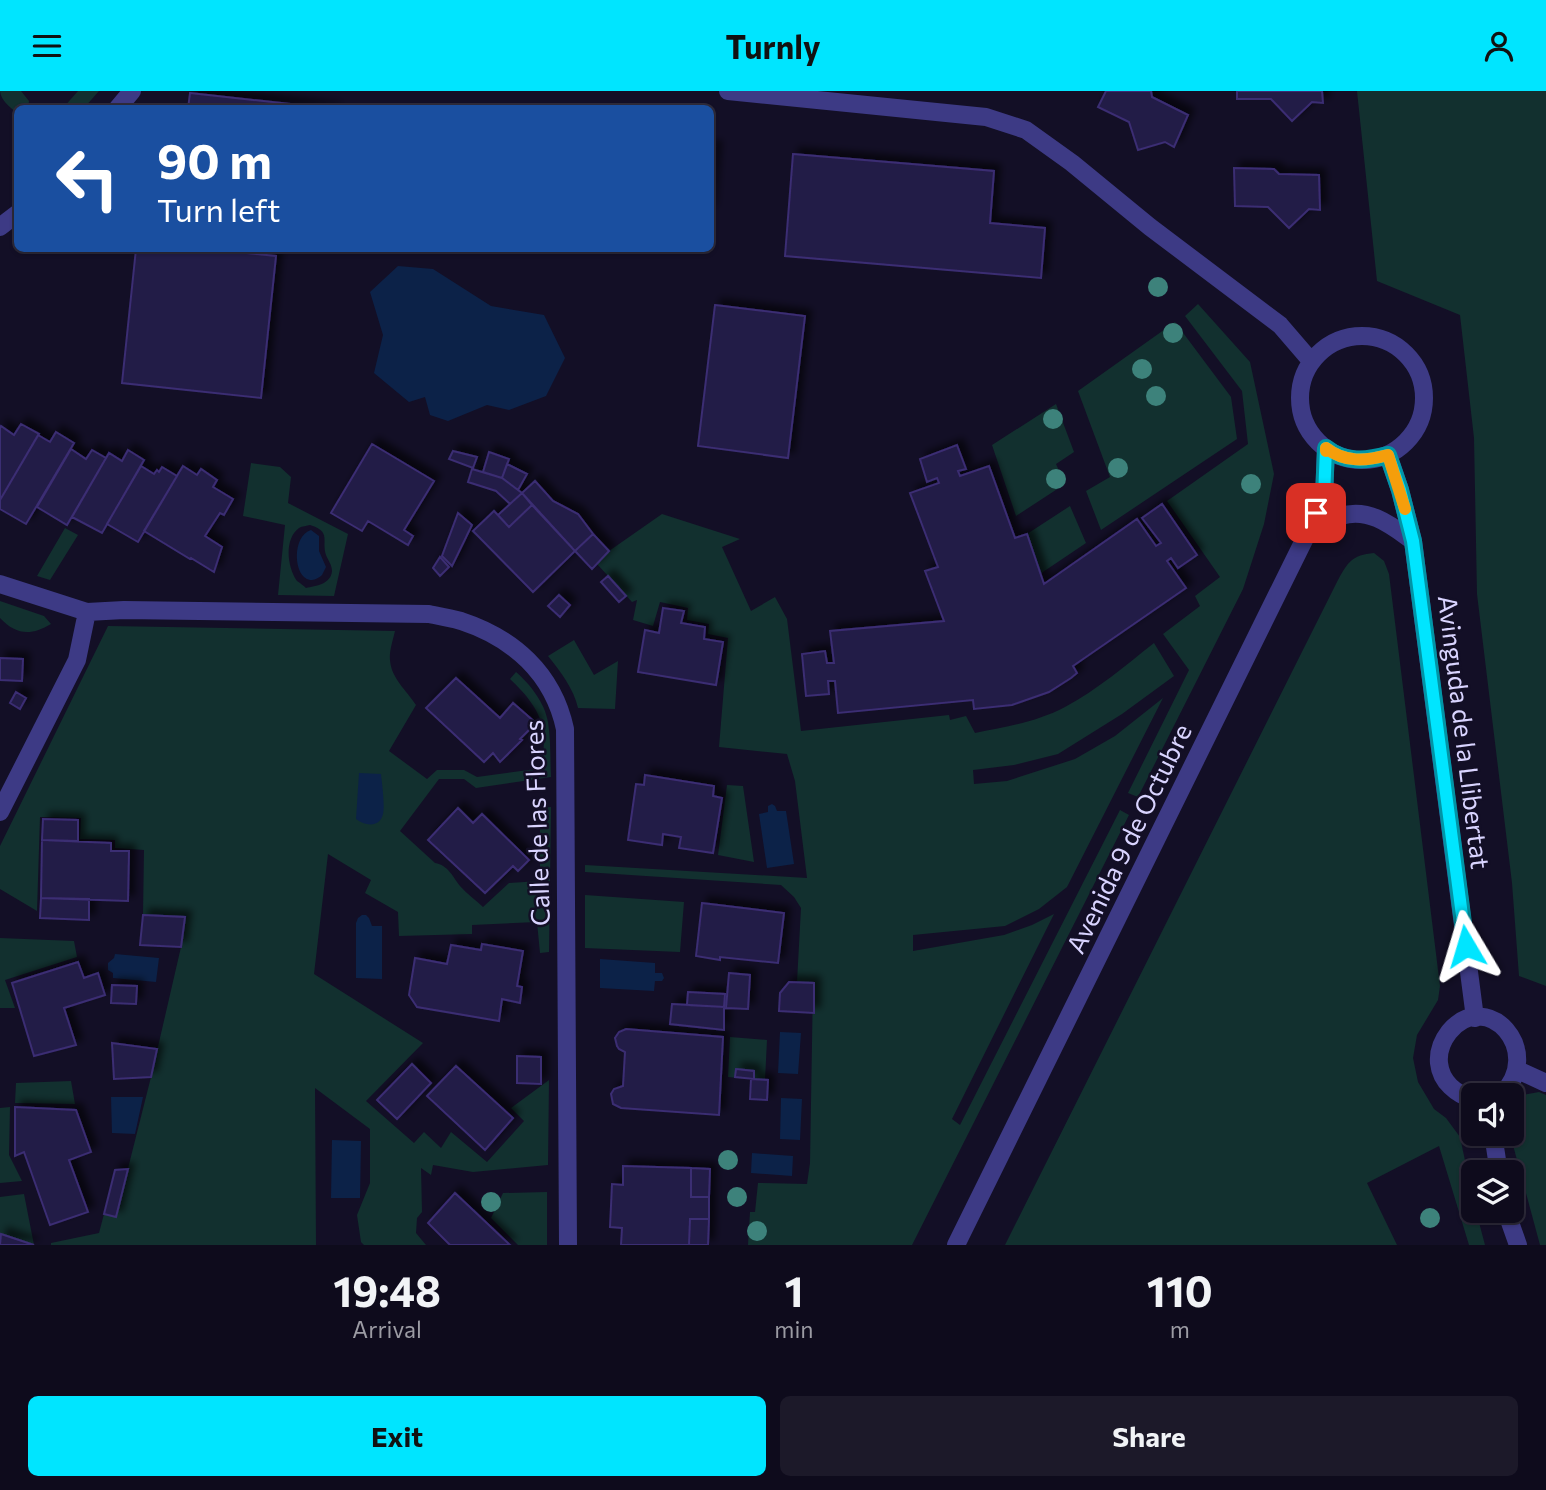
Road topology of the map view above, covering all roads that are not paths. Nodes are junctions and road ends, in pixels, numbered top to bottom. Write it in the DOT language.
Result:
graph roads {
  1 [pos="132,91"];
  2 [pos="728,91"];
  3 [pos="120,105"];
  4 [pos="14,216"];
  5 [pos="0,227"];
  6 [pos="1311,361"];
  7 [pos="1326,448"];
  8 [pos="1388,455"];
  9 [pos="1309,530"];
  10 [pos="1413,541"];
  11 [pos="0,584"];
  12 [pos="87,612"];
  13 [pos="0,812"];
  14 [pos="1475,1018"];
  15 [pos="1520,1071"];
  16 [pos="1514,1083"];
  17 [pos="1546,1083"];
  18 [pos="1461,1095"];
  19 [pos="1510,1223"];
  20 [pos="568,1245"];
  21 [pos="956,1245"];
  22 [pos="1518,1245"];
  1 -- 3 [label="street"];
  2 -- 6 [label="street"];
  4 -- 5 [label="street"];
  6 -- 7 [label="street"];
  6 -- 8 [label="street"];
  7 -- 8 [label="street"];
  7 -- 9 [label="street, Avenida 9 de Octubre"];
  8 -- 10 [label="street, Avinguda de la Llibertat"];
  9 -- 10 [label="street"];
  9 -- 21 [label="street, Avenida 9 de Octubre"];
  10 -- 14 [label="street, Avinguda de la Llibertat"];
  11 -- 12 [label="street, Calle de las Flores"];
  12 -- 13 [label="street"];
  12 -- 20 [label="street, Calle de las Flores"];
  14 -- 15 [label="street"];
  14 -- 18 [label="street"];
  15 -- 16 [label="street"];
  15 -- 17 [label="street"];
  19 -- 22 [label="street"];
}
